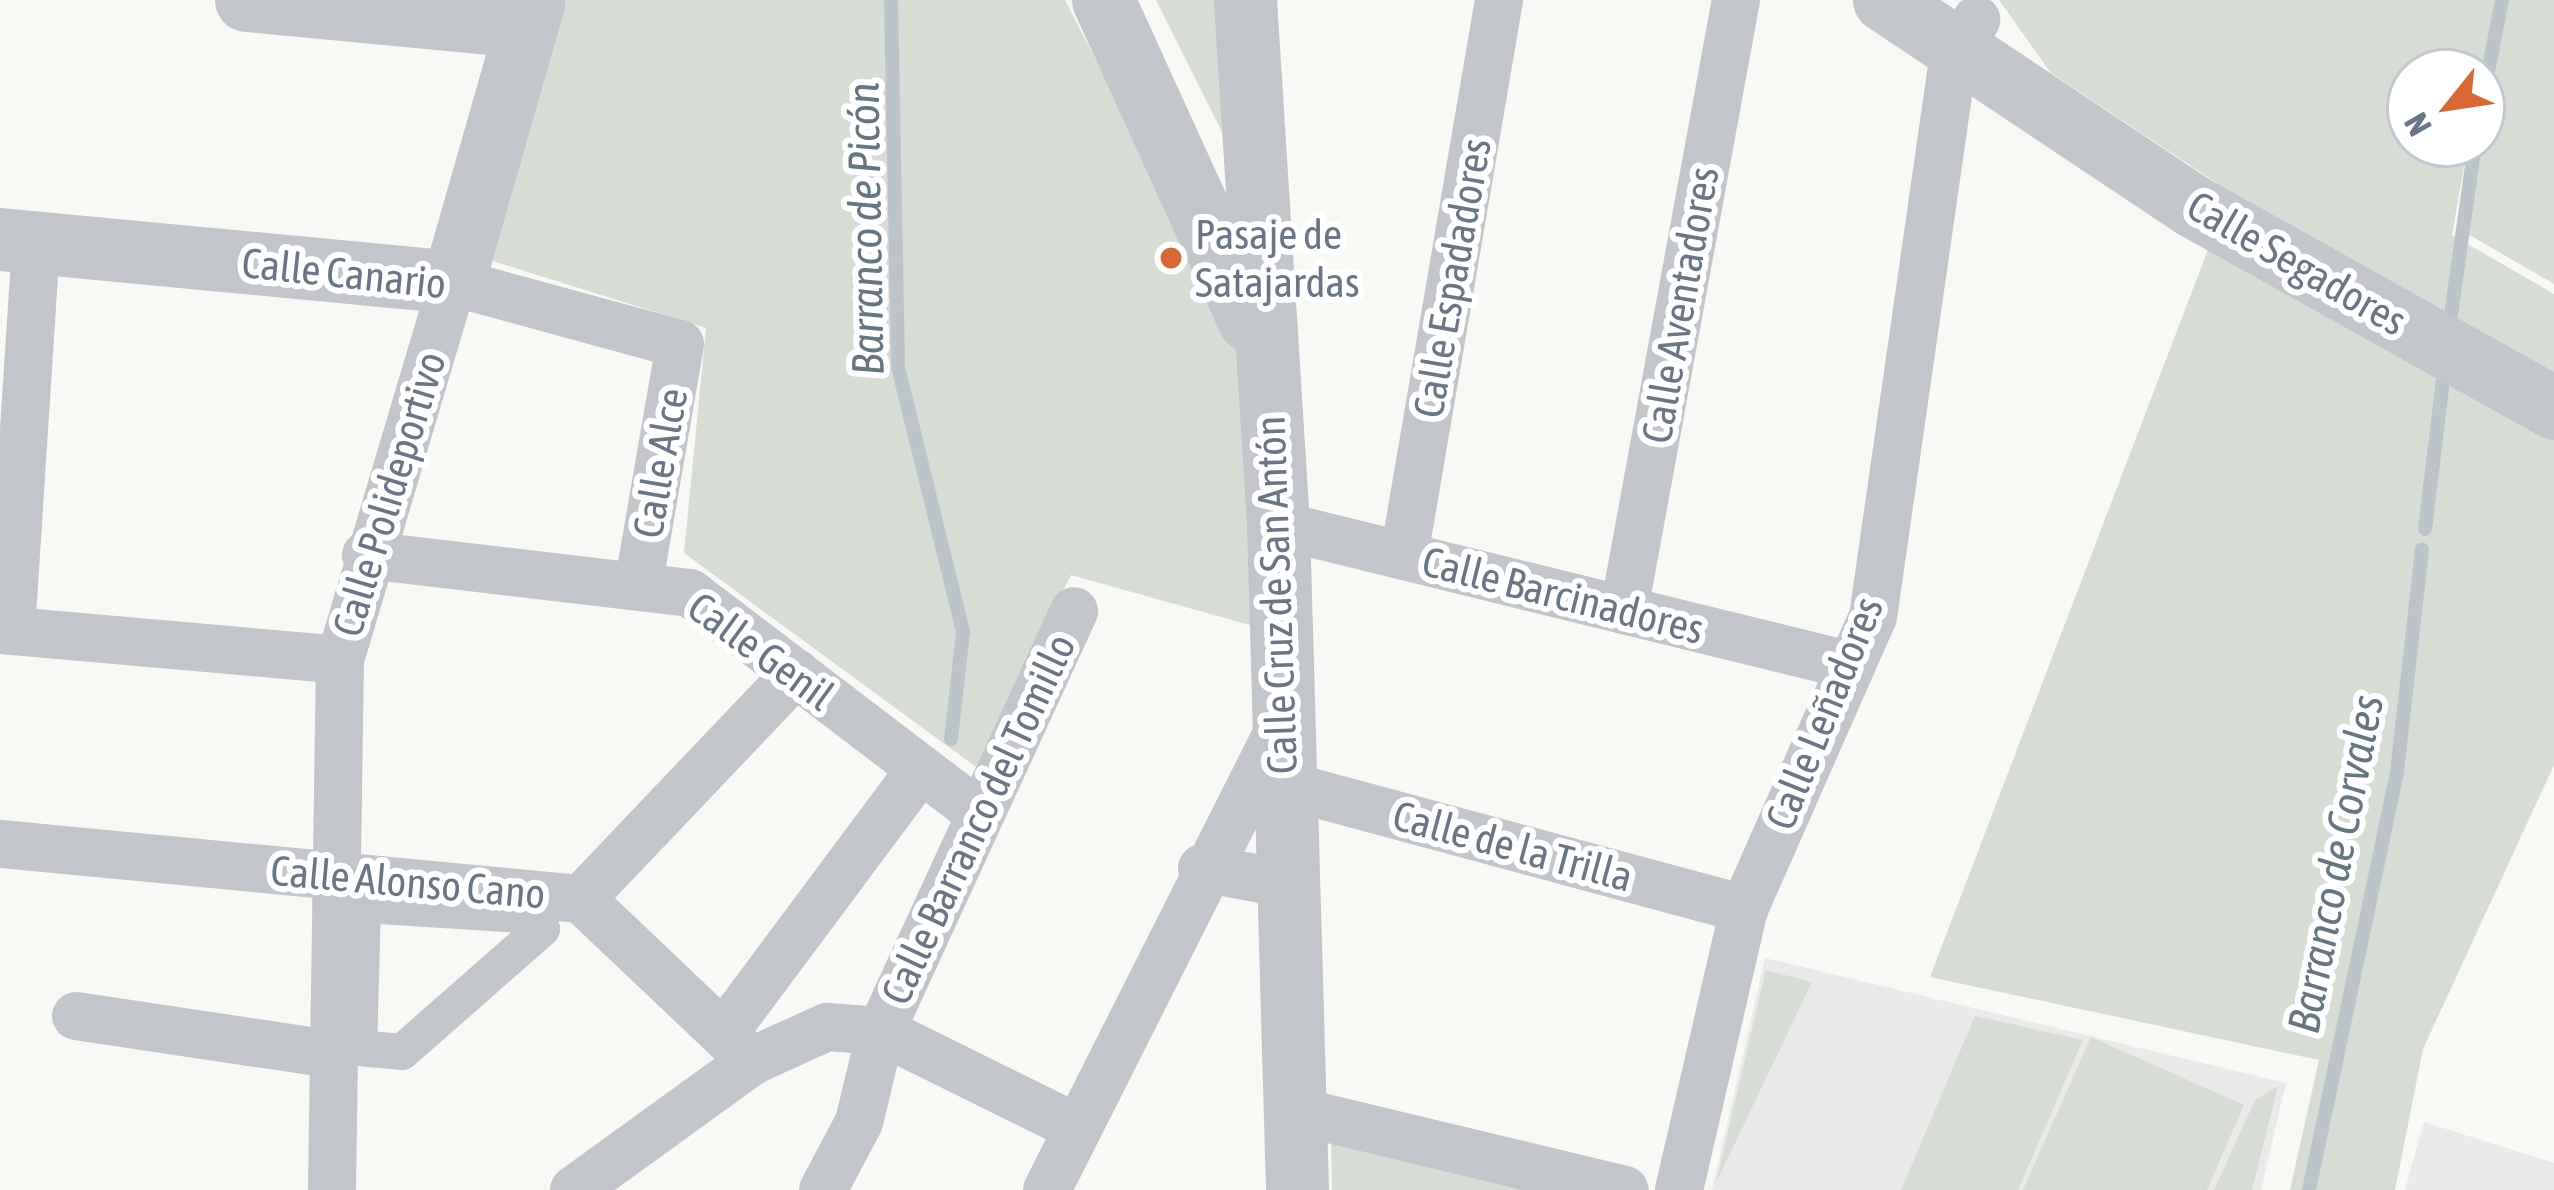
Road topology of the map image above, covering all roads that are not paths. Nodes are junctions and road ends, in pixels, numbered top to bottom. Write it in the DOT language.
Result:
graph roads {
  1 [pos="246,0"];
  2 [pos="1103,0"];
  3 [pos="1245,0"];
  4 [pos="1499,0"];
  5 [pos="1736,0"];
  6 [pos="1884,0"];
  7 [pos="527,13"];
  8 [pos="1961,24"];
  9 [pos="1223,199"];
  10 [pos="18,242"];
  11 [pos="453,282"];
  12 [pos="680,344"];
  13 [pos="2554,409"];
  14 [pos="1278,525"];
  15 [pos="366,555"];
  16 [pos="1404,556"];
  17 [pos="639,582"];
  18 [pos="1074,610"];
  19 [pos="1624,610"];
  20 [pos="6,631"];
  21 [pos="340,660"];
  22 [pos="1848,665"];
  23 [pos="796,673"];
  24 [pos="1282,754"];
  25 [pos="921,770"];
  26 [pos="980,814"];
  27 [pos="0,844"];
  28 [pos="1202,868"];
  29 [pos="340,878"];
  30 [pos="1282,884"];
  31 [pos="581,899"];
  32 [pos="1744,909"];
  33 [pos="76,1016"];
  34 [pos="881,1030"];
  35 [pos="738,1047"];
  36 [pos="347,1052"];
  37 [pos="1292,1110"];
  38 [pos="1077,1127"];
  39 [pos="332,1190"];
  40 [pos="574,1190"];
  41 [pos="823,1190"];
  42 [pos="1047,1190"];
  43 [pos="1297,1190"];
  44 [pos="1624,1190"];
  45 [pos="1679,1190"];
  1 -- 7 [label="street"];
  2 -- 9 [label="street"];
  3 -- 9 [label="street"];
  4 -- 16 [label="street, Calle Espadadores"];
  5 -- 19 [label="street, Calle Aventadores"];
  6 -- 8 [label="street, Calle Segadores"];
  7 -- 11 [label="street, Calle Polideportivo"];
  8 -- 13 [label="street, Calle Segadores"];
  8 -- 22 [label="street, Calle Leñadores"];
  9 -- 14 [label="street, Calle Cruz de San Antón"];
  10 -- 11 [label="street, Calle Canario"];
  10 -- 20 [label="street"];
  11 -- 12 [label="street, Calle Canario"];
  11 -- 15 [label="street, Calle Polideportivo"];
  12 -- 17 [label="street, Calle Alce"];
  14 -- 16 [label="street, Calle Barcinadores"];
  14 -- 24 [label="street, Calle Cruz de San Antón"];
  15 -- 17 [label="street, Calle Genil"];
  15 -- 21 [label="street, Calle Polideportivo"];
  16 -- 19 [label="street, Calle Barcinadores"];
  17 -- 23 [label="street, Calle Genil"];
  18 -- 26 [label="street, Calle Barranco del Tomillo"];
  19 -- 22 [label="street, Calle Barcinadores"];
  20 -- 21 [label="street"];
  21 -- 29 [label="street, Calle Polideportivo"];
  22 -- 32 [label="street, Calle Leñadores"];
  23 -- 25 [label="street, Calle Genil"];
  23 -- 31 [label="street"];
  24 -- 28 [label="street"];
  24 -- 30 [label="street, Calle Cruz de San Antón"];
  24 -- 32 [label="street, Calle de la Trilla"];
  25 -- 26 [label="street, Calle Genil"];
  25 -- 35 [label="street, Calle Barranco del Tomillo"];
  26 -- 34 [label="street, Calle Barranco del Tomillo"];
  27 -- 29 [label="street, Calle Alonso Cano"];
  28 -- 30 [label="street"];
  28 -- 38 [label="street"];
  29 -- 31 [label="street, Calle Alonso Cano"];
  29 -- 36 [label="street, Calle Polideportivo"];
  30 -- 37 [label="street, Calle Cruz de San Antón"];
  31 -- 35 [label="street, Calle Alonso Cano"];
  31 -- 36 [label="street"];
  32 -- 45 [label="street, Calle Leñadores"];
  33 -- 36 [label="street"];
  34 -- 35 [label="street, Calle Barranco del Tomillo"];
  34 -- 38 [label="street"];
  34 -- 41 [label="street"];
  35 -- 40 [label="street, Calle Barranco del Tomillo"];
  36 -- 36 [label="street"];
  36 -- 39 [label="street, Calle Polideportivo"];
  37 -- 43 [label="street, Calle Cruz de San Antón"];
  37 -- 44 [label="street"];
  38 -- 42 [label="street"];
}
